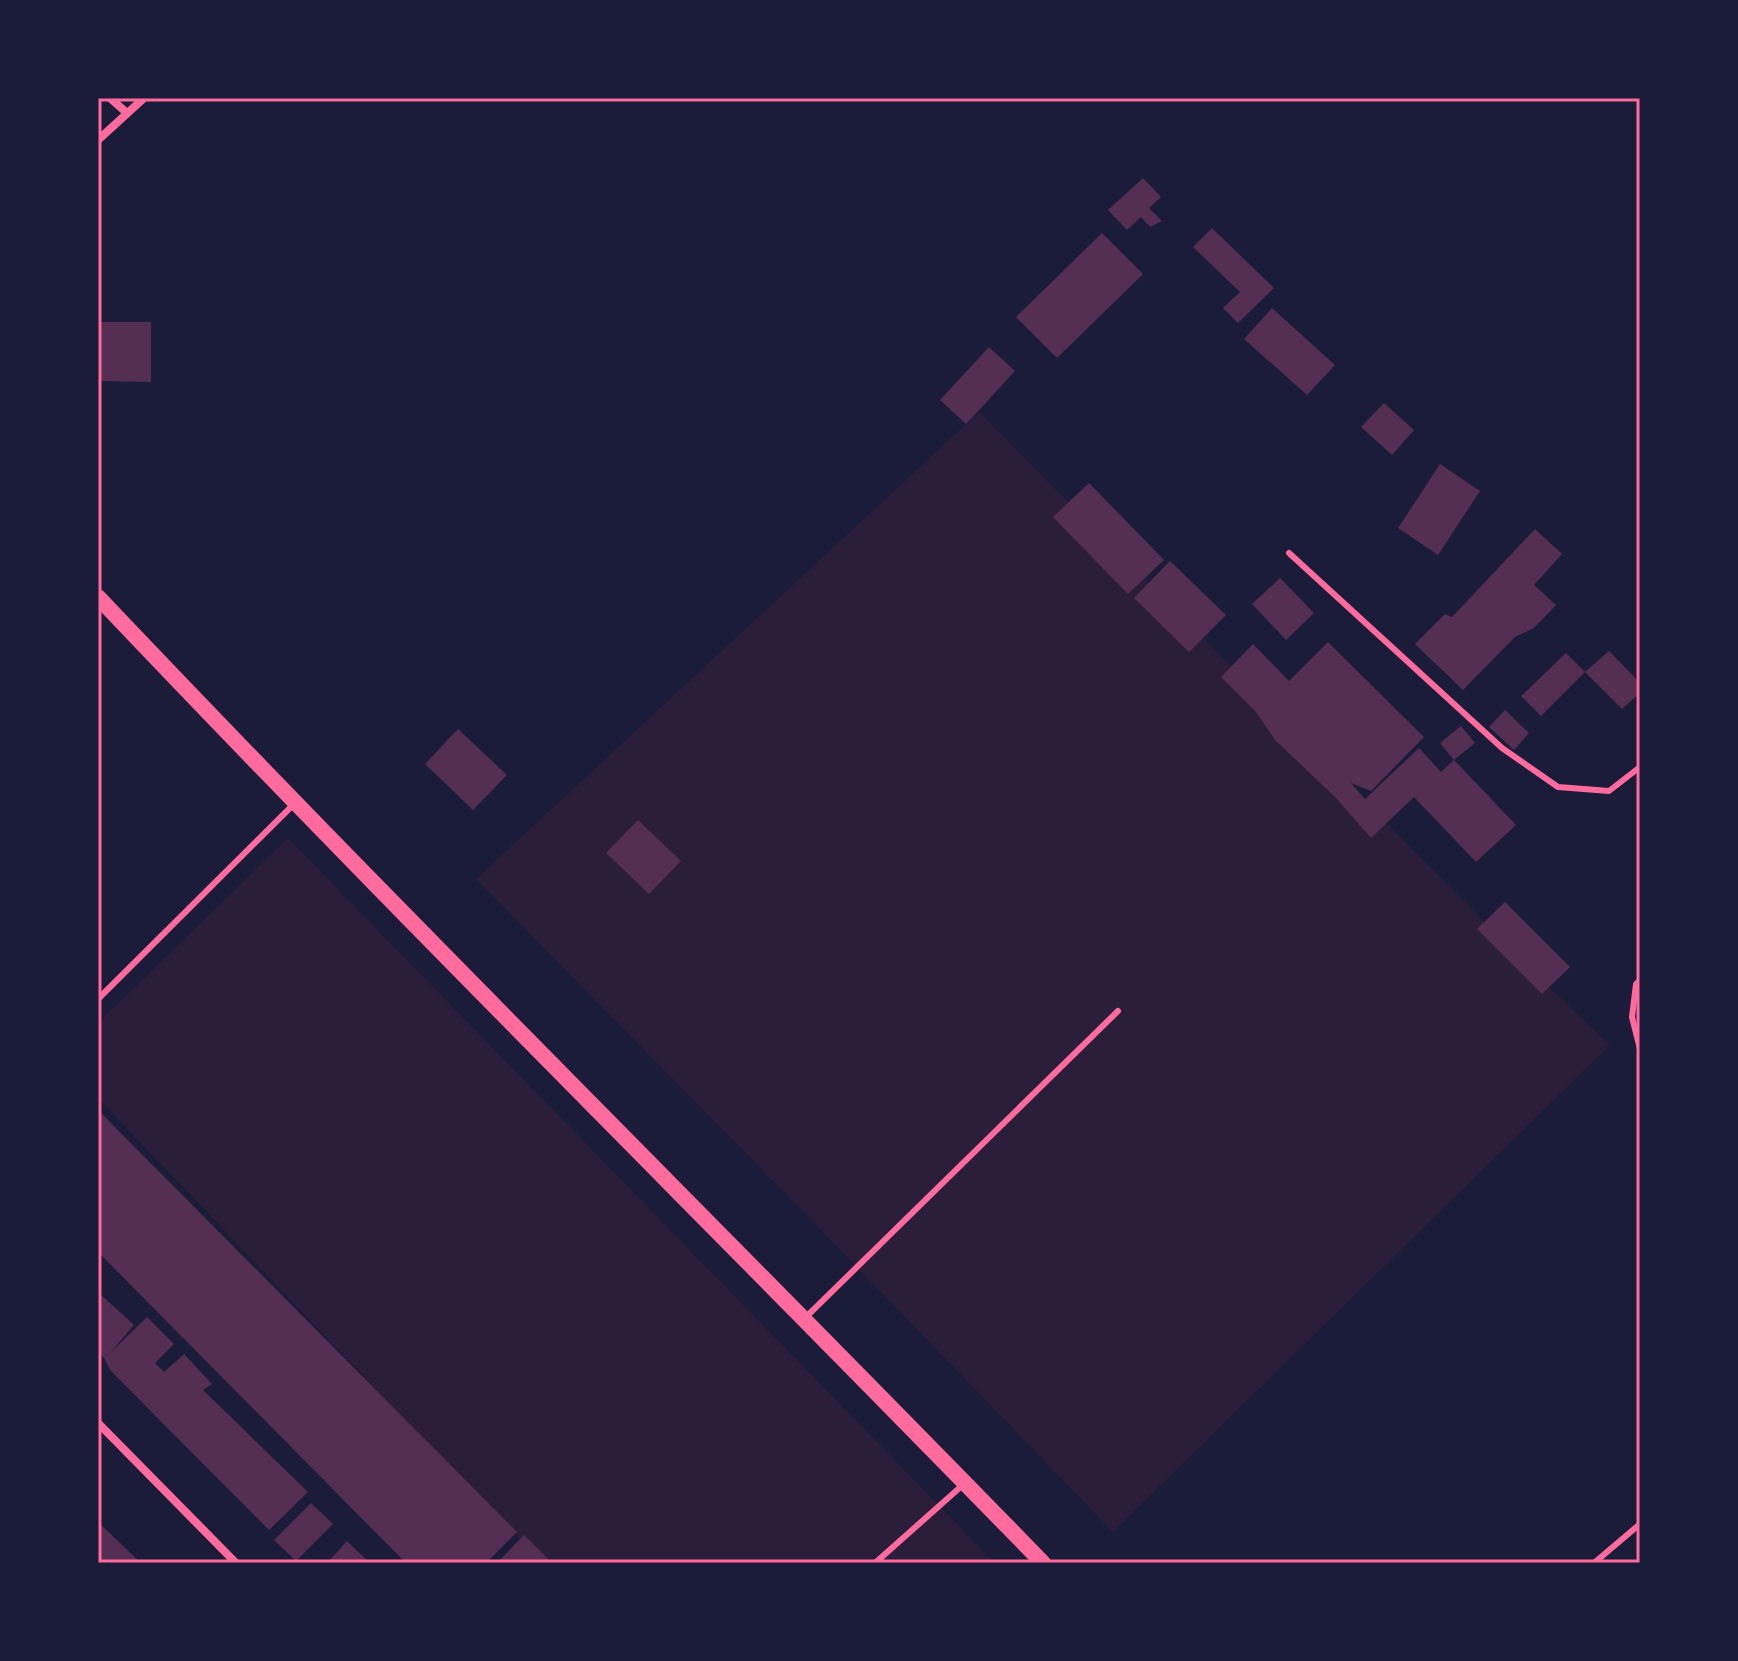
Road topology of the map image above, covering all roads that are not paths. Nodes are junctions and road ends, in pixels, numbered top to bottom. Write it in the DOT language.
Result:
graph roads {
  1 [pos="110,98"];
  2 [pos="144,98"];
  3 [pos="127,113"];
  4 [pos="98,140"];
  5 [pos="1289,553"];
  6 [pos="98,597"];
  7 [pos="1640,767"];
  8 [pos="294,804"];
  9 [pos="1640,980"];
  10 [pos="98,999"];
  11 [pos="1118,1011"];
  12 [pos="1640,1049"];
  13 [pos="805,1318"];
  14 [pos="98,1423"];
  15 [pos="965,1482"];
  16 [pos="1640,1524"];
  17 [pos="236,1563"];
  18 [pos="875,1563"];
  19 [pos="1043,1563"];
  20 [pos="1594,1563"];
  1 -- 3 [label="street"];
  2 -- 3 [label="street"];
  3 -- 4 [label="street"];
  5 -- 7 [label="lane"];
  6 -- 8 [label="main road"];
  8 -- 10 [label="lane"];
  8 -- 13 [label="main road"];
  9 -- 12 [label="lane"];
  11 -- 13 [label="lane"];
  13 -- 15 [label="main road"];
  14 -- 17 [label="street"];
  15 -- 18 [label="lane"];
  15 -- 19 [label="main road"];
  16 -- 20 [label="lane"];
}
